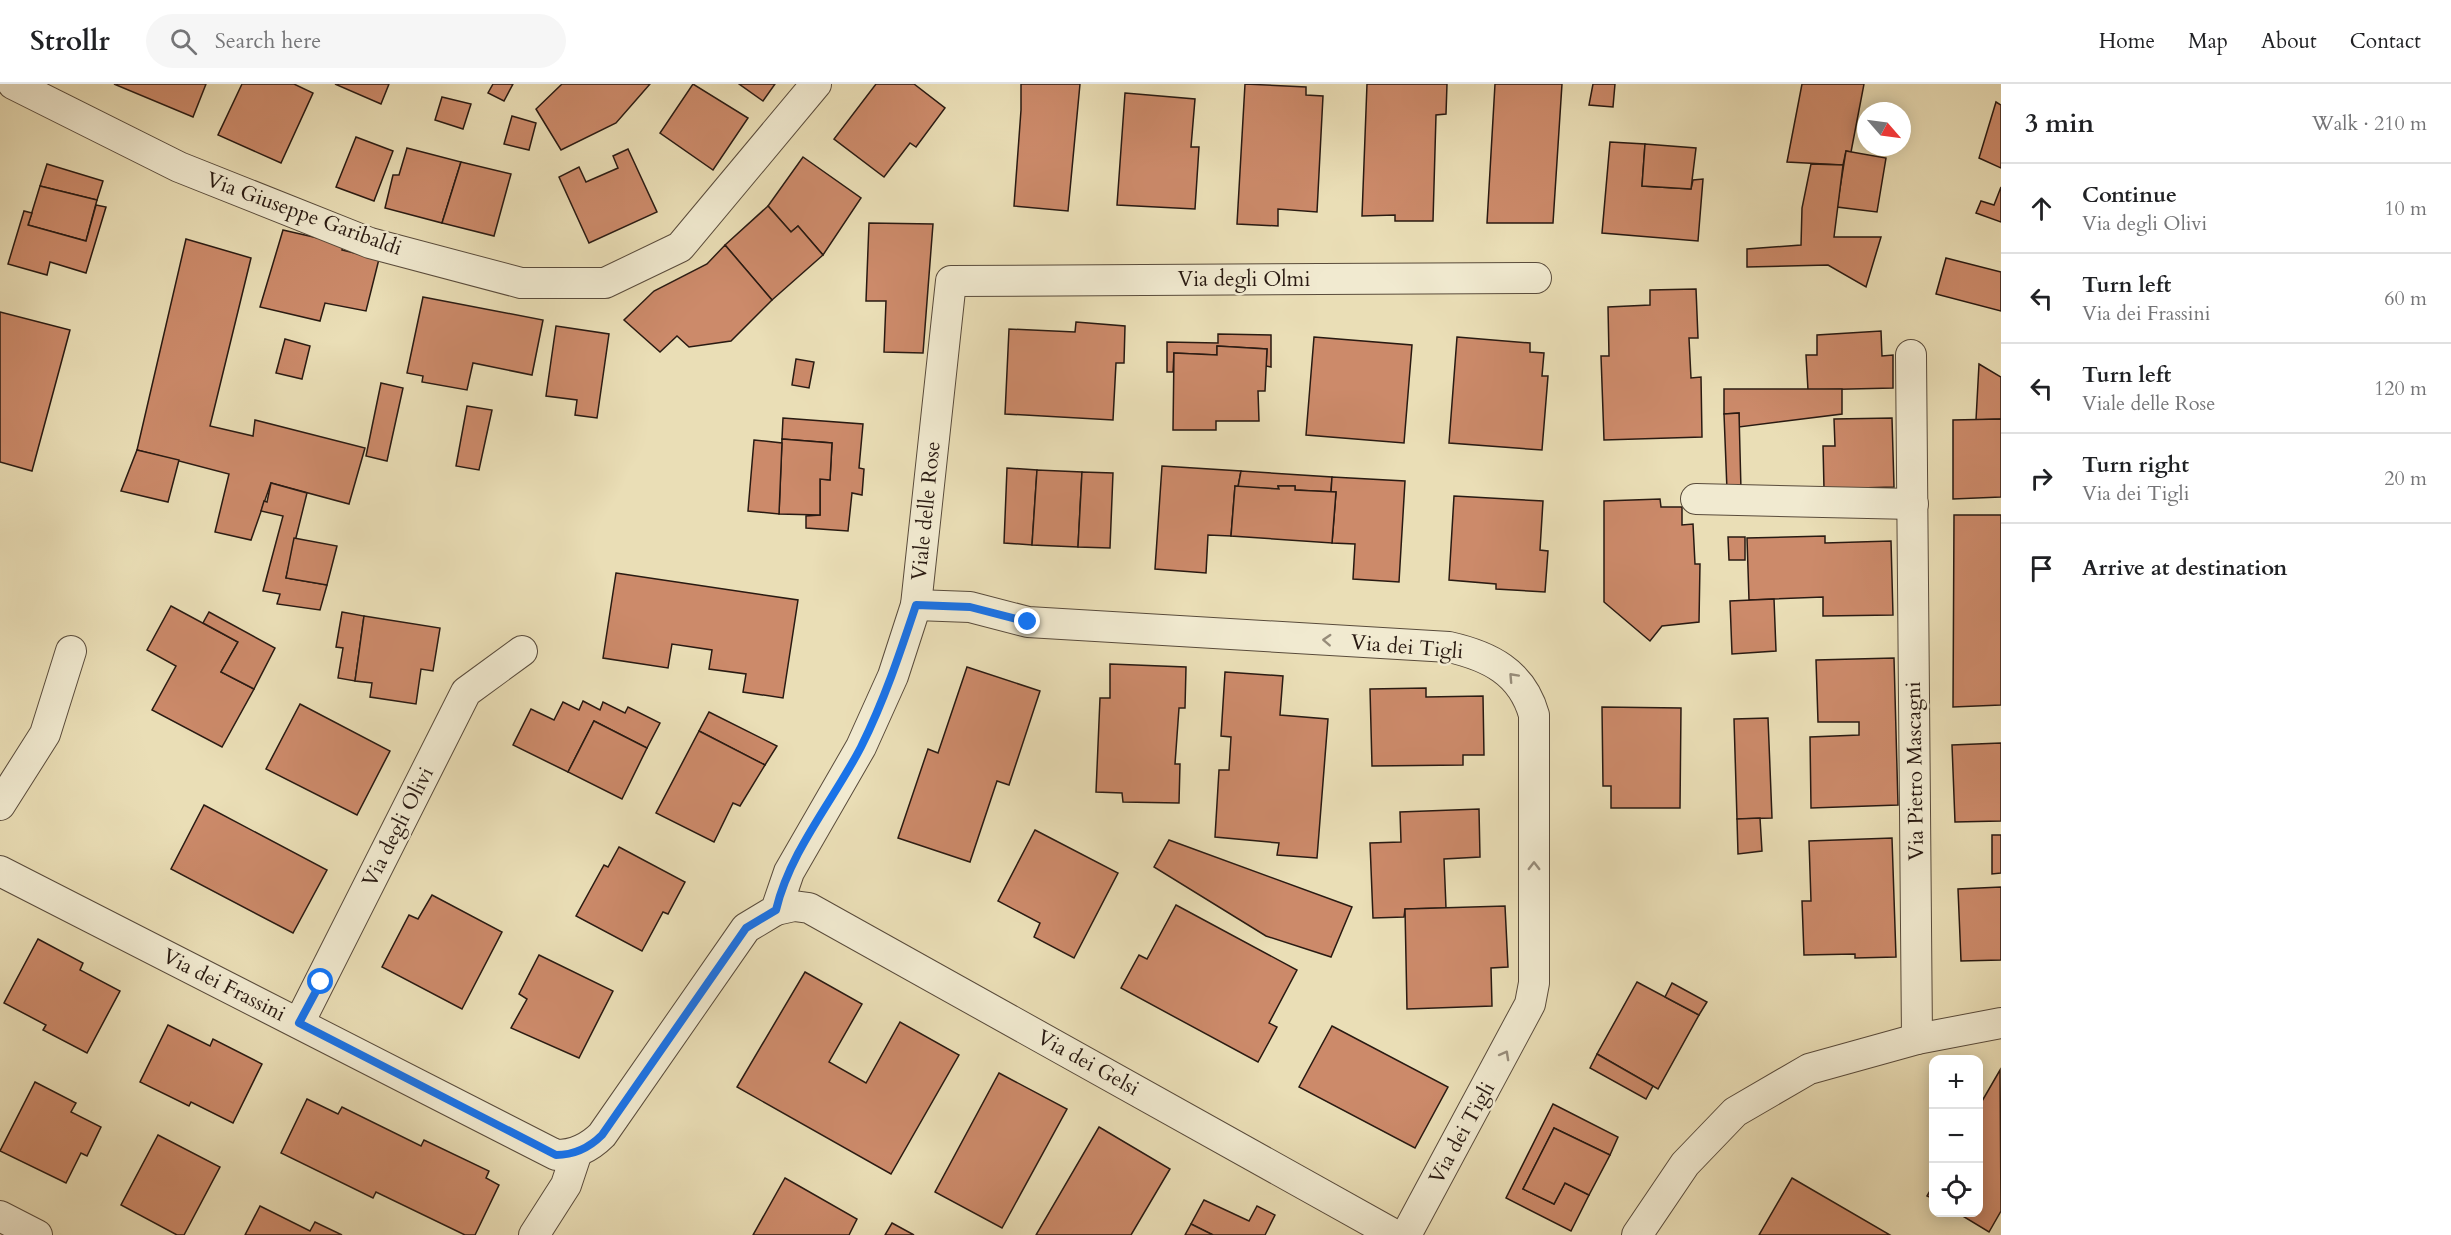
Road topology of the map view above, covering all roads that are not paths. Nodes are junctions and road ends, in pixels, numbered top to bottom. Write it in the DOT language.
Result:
graph roads {
  1 [pos="14,84"];
  2 [pos="816,84"];
  3 [pos="1536,278"];
  4 [pos="951,281"];
  5 [pos="1911,356"];
  6 [pos="1696,499"];
  7 [pos="1912,504"];
  8 [pos="916,605"];
  9 [pos="71,651"];
  10 [pos="522,651"];
  11 [pos="0,805"];
  12 [pos="0,871"];
  13 [pos="776,910"];
  14 [pos="299,1023"];
  15 [pos="2001,1023"];
  16 [pos="1917,1039"];
  17 [pos="577,1152"];
  18 [pos="0,1216"];
  19 [pos="37,1235"];
  20 [pos="534,1235"];
  21 [pos="1395,1235"];
  22 [pos="1406,1235"];
  23 [pos="1636,1235"];
  1 -- 2 [label="street, Via Giuseppe Garibaldi"];
  3 -- 4 [label="street, Via degli Olmi"];
  4 -- 8 [label="street, Viale delle Rose"];
  5 -- 7 [label="street, Via Pietro Mascagni"];
  6 -- 7 [label="street"];
  7 -- 16 [label="street, Via Pietro Mascagni"];
  8 -- 13 [label="street, Viale delle Rose"];
  22 -- 8 [label="street, Via dei Tigli, one-way"];
  9 -- 11 [label="street"];
  10 -- 14 [label="street, Via degli Olivi"];
  12 -- 14 [label="street, Via dei Frassini"];
  13 -- 17 [label="street"];
  13 -- 21 [label="street, Via dei Gelsi"];
  14 -- 17 [label="street, Via dei Frassini"];
  15 -- 16 [label="street"];
  16 -- 23 [label="street"];
  17 -- 20 [label="street"];
  18 -- 19 [label="street"];
}
